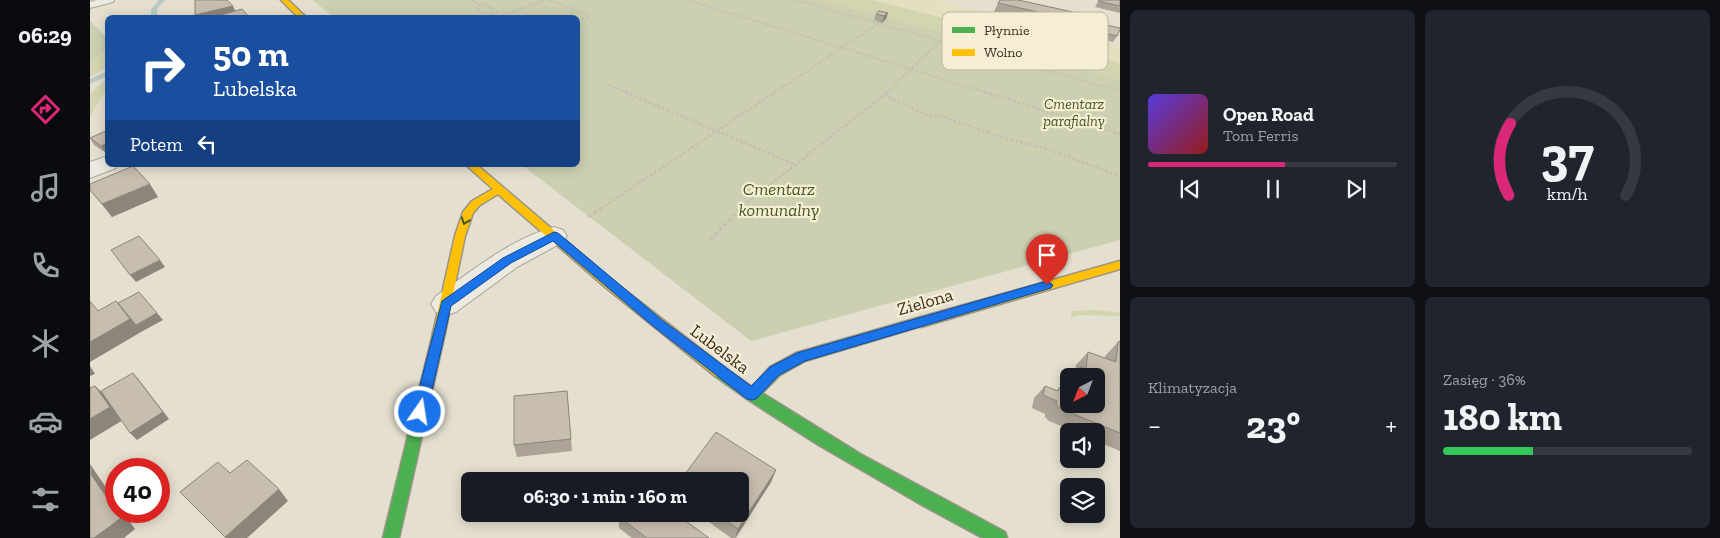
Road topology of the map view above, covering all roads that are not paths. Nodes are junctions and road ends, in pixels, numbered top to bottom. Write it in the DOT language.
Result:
graph roads {
  1 [pos="109,0"];
  2 [pos="284,0"];
  3 [pos="90,5"];
  4 [pos="301,15"];
  5 [pos="105,164"];
  6 [pos="473,167"];
  7 [pos="90,171"];
  8 [pos="499,189"];
  9 [pos="554,236"];
  10 [pos="1118,267"];
  11 [pos="446,304"];
  12 [pos="752,394"];
  13 [pos="390,538"];
  14 [pos="999,538"];
  1 -- 3 [label="lane"];
  2 -- 4 [label="street"];
  5 -- 7 [label="street"];
  6 -- 8 [label="street, Lubelska"];
  8 -- 9 [label="street, Lubelska"];
  8 -- 11 [label="street, one-way"];
  9 -- 11 [label="street"];
  9 -- 12 [label="street, Lubelska"];
  10 -- 12 [label="street, Zielona"];
  11 -- 13 [label="street"];
  12 -- 14 [label="street, Lubelska"];
}
